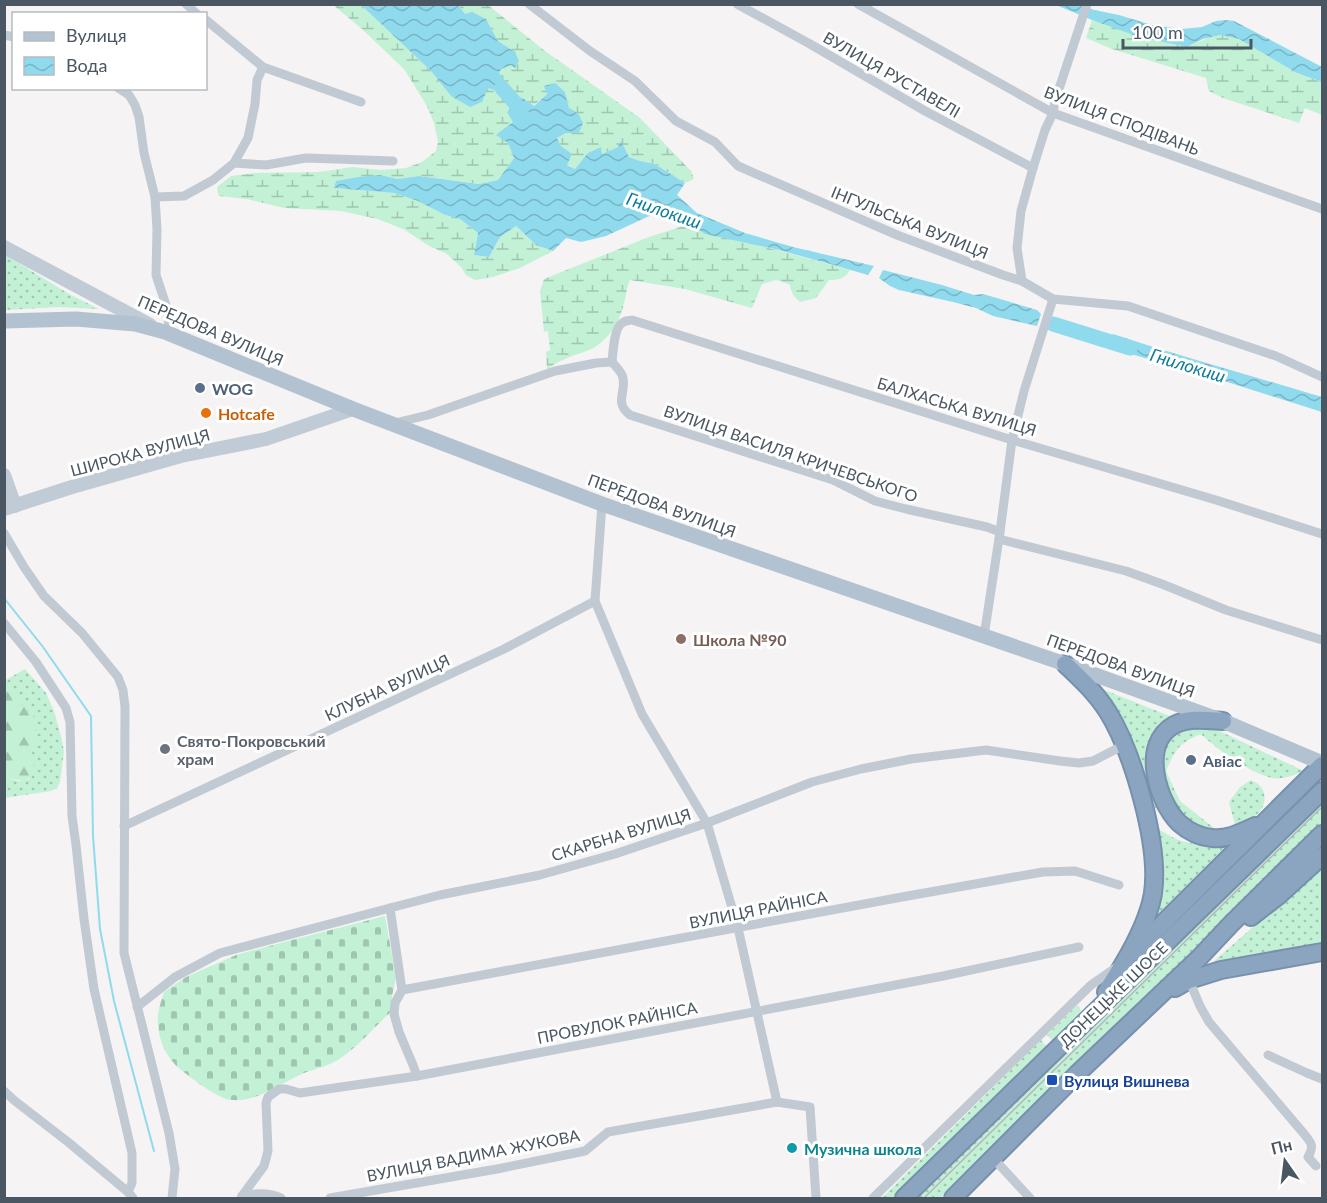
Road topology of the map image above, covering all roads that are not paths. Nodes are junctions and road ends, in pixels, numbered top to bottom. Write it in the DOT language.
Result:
graph roads {
  1 [pos="530,4"];
  2 [pos="736,4"];
  3 [pos="858,4"];
  4 [pos="1087,4"];
  5 [pos="207,21"];
  6 [pos="263,67"];
  7 [pos="121,90"];
  8 [pos="361,102"];
  9 [pos="1053,113"];
  10 [pos="393,161"];
  11 [pos="234,163"];
  12 [pos="1033,168"];
  13 [pos="155,197"];
  14 [pos="1323,209"];
  15 [pos="4,247"];
  16 [pos="1022,281"];
  17 [pos="1053,299"];
  18 [pos="4,321"];
  19 [pos="165,332"];
  20 [pos="612,362"];
  21 [pos="1323,377"];
  22 [pos="353,409"];
  23 [pos="394,424"];
  24 [pos="1012,440"];
  25 [pos="4,475"];
  26 [pos="602,504"];
  27 [pos="10,508"];
  28 [pos="4,533"];
  29 [pos="1323,534"];
  30 [pos="1000,536"];
  31 [pos="595,601"];
  32 [pos="4,623"];
  33 [pos="984,636"];
  34 [pos="1323,639"];
  35 [pos="1065,664"];
  36 [pos="1223,721"];
  37 [pos="1124,745"];
  38 [pos="1323,764"];
  39 [pos="1323,791"];
  40 [pos="1264,822"];
  41 [pos="707,823"];
  42 [pos="124,826"];
  43 [pos="1323,834"];
  44 [pos="1323,856"];
  45 [pos="1119,885"];
  46 [pos="1209,901"];
  47 [pos="390,908"];
  48 [pos="738,928"];
  49 [pos="1150,937"];
  50 [pos="1079,946"];
  51 [pos="1323,952"];
  52 [pos="1199,958"];
  53 [pos="1126,960"];
  54 [pos="1190,980"];
  55 [pos="402,990"];
  56 [pos="1156,999"];
  57 [pos="137,1006"];
  58 [pos="756,1010"];
  59 [pos="1091,1016"];
  60 [pos="1268,1055"];
  61 [pos="417,1076"];
  62 [pos="1323,1079"];
  63 [pos="4,1091"];
  64 [pos="777,1102"];
  65 [pos="994,1159"];
  66 [pos="1316,1166"];
  67 [pos="130,1195"];
  68 [pos="242,1197"];
  69 [pos="172,1198"];
  70 [pos="281,1198"];
  71 [pos="330,1198"];
  72 [pos="816,1198"];
  73 [pos="873,1198"];
  74 [pos="904,1198"];
  75 [pos="953,1198"];
  76 [pos="1030,1198"];
  1 -- 16 [label="street, ІНГУЛЬСЬКА ВУЛИЦЯ"];
  2 -- 12 [label="street, ВУЛИЦЯ РУСТАВЕЛІ"];
  3 -- 9 [label="street, ВУЛИЦЯ СПОДІВАНЬ"];
  4 -- 9 [label="street"];
  5 -- 6 [label="street"];
  6 -- 8 [label="street"];
  6 -- 11 [label="street"];
  7 -- 13 [label="street"];
  9 -- 12 [label="street"];
  9 -- 14 [label="street, ВУЛИЦЯ СПОДІВАНЬ"];
  10 -- 11 [label="street"];
  11 -- 13 [label="street"];
  12 -- 16 [label="street"];
  13 -- 19 [label="street"];
  15 -- 19 [label="main road, ПЕРЕДОВА ВУЛИЦЯ"];
  16 -- 17 [label="street, ІНГУЛЬСЬКА ВУЛИЦЯ"];
  17 -- 21 [label="street, ІНГУЛЬСЬКА ВУЛИЦЯ"];
  17 -- 24 [label="street"];
  18 -- 19 [label="main road"];
  19 -- 22 [label="main road, ПЕРЕДОВА ВУЛИЦЯ"];
  20 -- 23 [label="street"];
  20 -- 24 [label="street, БАЛХАСЬКА ВУЛИЦЯ"];
  20 -- 30 [label="street, ВУЛИЦЯ ВАСИЛЯ КРИЧЕВСЬКОГО"];
  22 -- 23 [label="main road, ПЕРЕДОВА ВУЛИЦЯ"];
  22 -- 27 [label="main road, ШИРОКА ВУЛИЦЯ"];
  23 -- 26 [label="main road, ПЕРЕДОВА ВУЛИЦЯ"];
  24 -- 29 [label="street, БАЛХАСЬКА ВУЛИЦЯ"];
  24 -- 30 [label="street"];
  25 -- 27 [label="main road"];
  26 -- 31 [label="street"];
  26 -- 33 [label="main road, ПЕРЕДОВА ВУЛИЦЯ"];
  28 -- 42 [label="street"];
  30 -- 33 [label="street"];
  30 -- 34 [label="street, ВУЛИЦЯ ВАСИЛЯ КРИЧЕВСЬКОГО"];
  31 -- 41 [label="street"];
  31 -- 42 [label="street, КЛУБНА ВУЛИЦЯ"];
  32 -- 67 [label="street"];
  33 -- 35 [label="main road, ПЕРЕДОВА ВУЛИЦЯ"];
  35 -- 36 [label="main road, ПЕРЕДОВА ВУЛИЦЯ"];
  35 -- 37 [label="highway"];
  36 -- 38 [label="main road, ПЕРЕДОВА ВУЛИЦЯ"];
  36 -- 40 [label="highway"];
  37 -- 41 [label="street, СКАРБНА ВУЛИЦЯ"];
  37 -- 53 [label="highway"];
  38 -- 40 [label="highway"];
  39 -- 46 [label="highway, ДОНЕЦЬКЕ ШОСЕ"];
  40 -- 49 [label="highway"];
  41 -- 47 [label="street, СКАРБНА ВУЛИЦЯ"];
  41 -- 48 [label="street"];
  42 -- 57 [label="street"];
  43 -- 52 [label="highway, ДОНЕЦЬКЕ ШОСЕ"];
  44 -- 52 [label="highway"];
  45 -- 48 [label="street, ВУЛИЦЯ РАЙНІСА"];
  46 -- 49 [label="highway"];
  46 -- 59 [label="highway, ДОНЕЦЬКЕ ШОСЕ"];
  47 -- 55 [label="street"];
  47 -- 57 [label="street, СКАРБНА ВУЛИЦЯ"];
  48 -- 55 [label="street, ВУЛИЦЯ РАЙНІСА"];
  48 -- 58 [label="street"];
  49 -- 53 [label="highway"];
  50 -- 58 [label="street, ПРОВУЛОК РАЙНІСА"];
  51 -- 54 [label="highway"];
  52 -- 56 [label="highway, ДОНЕЦЬКЕ ШОСЕ"];
  53 -- 59 [label="highway"];
  53 -- 73 [label="street"];
  54 -- 56 [label="highway"];
  54 -- 66 [label="street"];
  55 -- 61 [label="street"];
  56 -- 65 [label="highway, ДОНЕЦЬКЕ ШОСЕ"];
  57 -- 69 [label="street"];
  58 -- 61 [label="street, ПРОВУЛОК РАЙНІСА"];
  58 -- 64 [label="street"];
  59 -- 74 [label="highway, ДОНЕЦЬКЕ ШОСЕ"];
  60 -- 62 [label="street"];
  61 -- 68 [label="street, ПРОВУЛОК РАЙНІСА"];
  63 -- 67 [label="street"];
  64 -- 71 [label="street, ВУЛИЦЯ ВАДИМА ЖУКОВА"];
  64 -- 72 [label="street, ВУЛИЦЯ ВАДИМА ЖУКОВА"];
  65 -- 75 [label="highway, ДОНЕЦЬКЕ ШОСЕ"];
  65 -- 76 [label="street"];
  68 -- 70 [label="street"];
}
